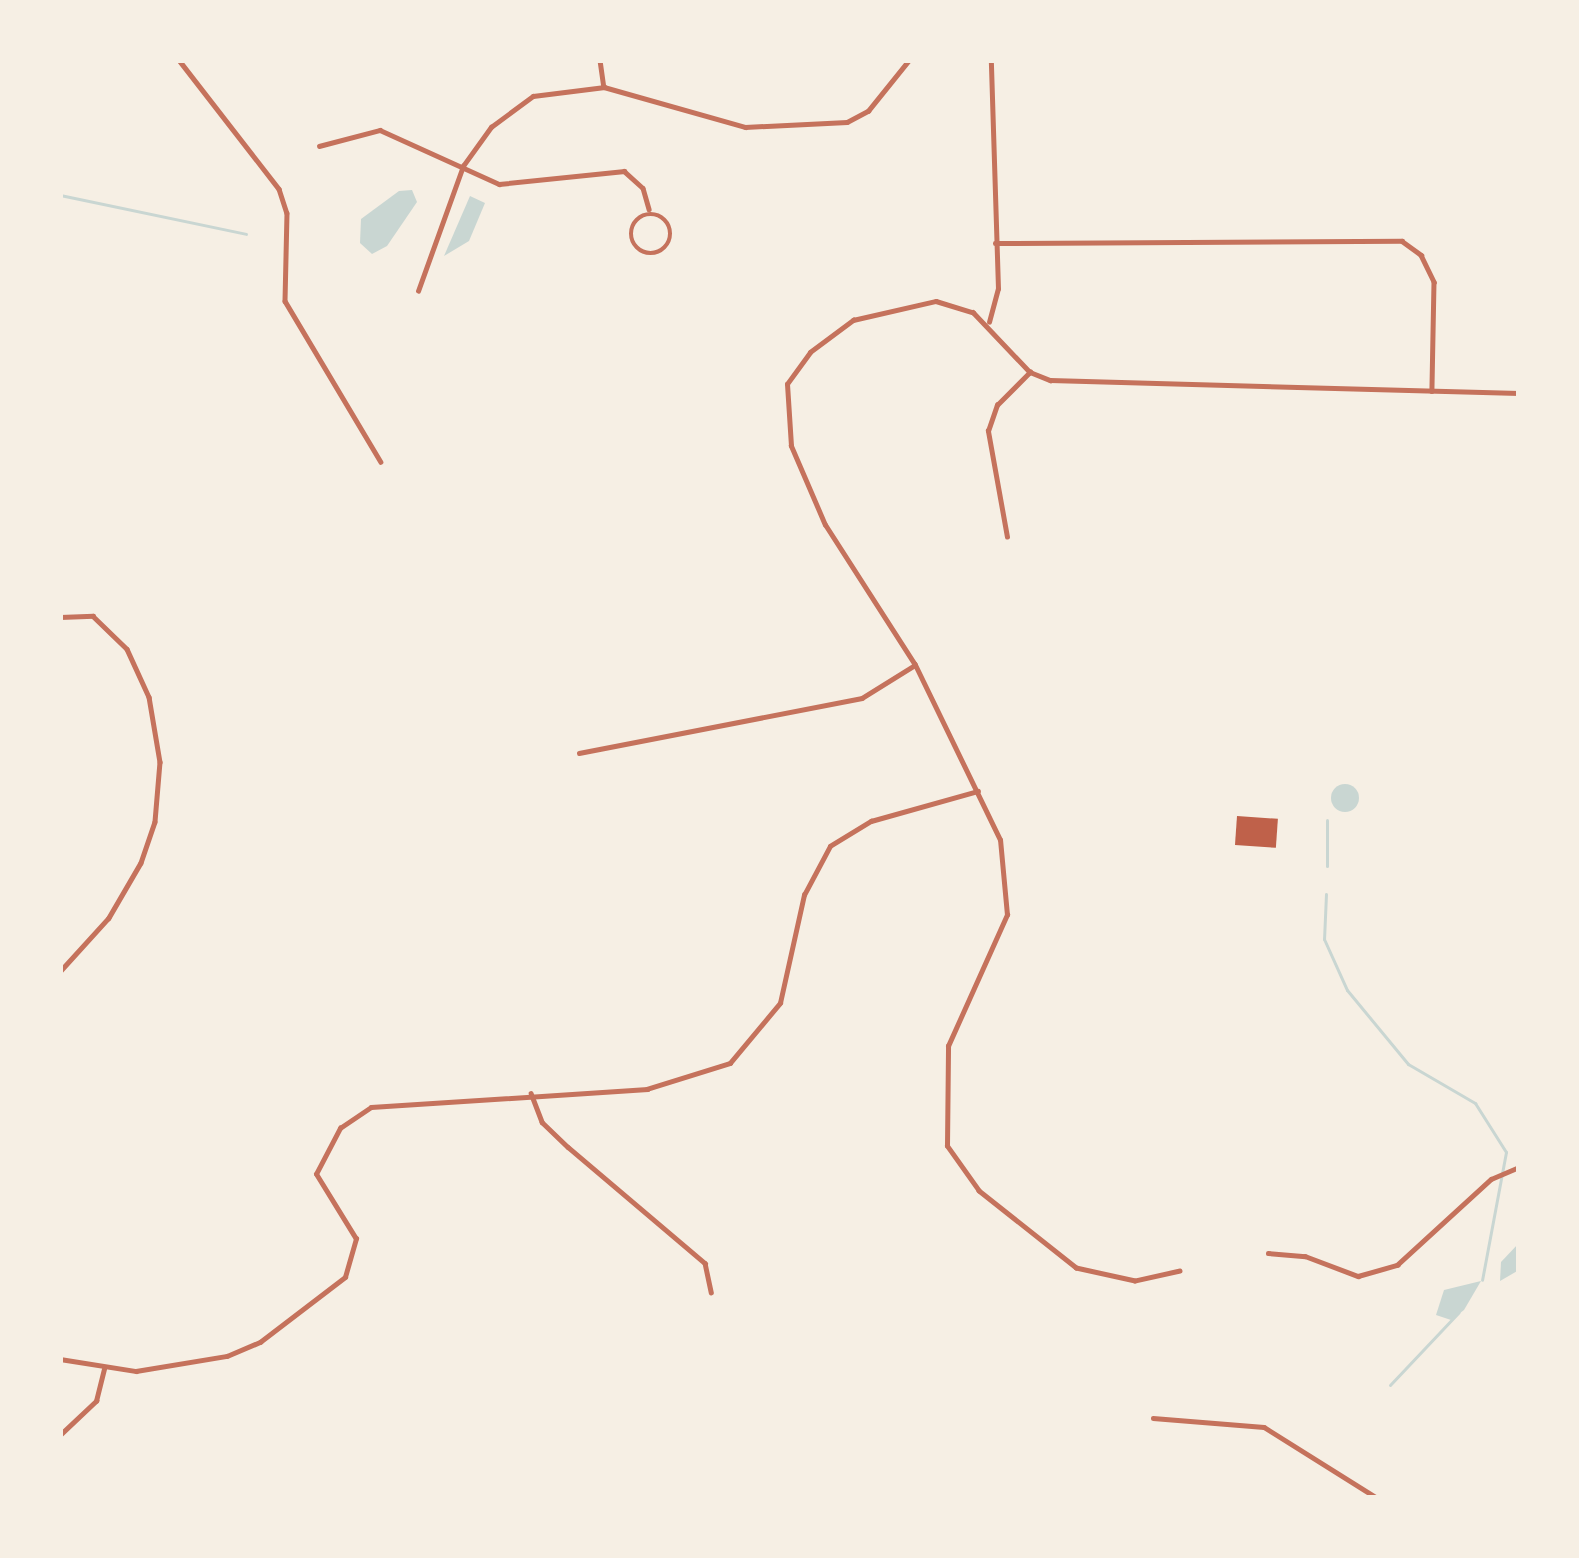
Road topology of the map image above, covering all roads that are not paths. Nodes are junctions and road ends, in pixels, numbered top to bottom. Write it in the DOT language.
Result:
graph roads {
  1 [pos="179,60"];
  2 [pos="600,60"];
  3 [pos="909,60"];
  4 [pos="991,60"];
  5 [pos="604,87"];
  6 [pos="319,146"];
  7 [pos="463,166"];
  8 [pos="649,209"];
  9 [pos="995,243"];
  10 [pos="418,292"];
  11 [pos="988,324"];
  12 [pos="1030,372"];
  13 [pos="1432,391"];
  14 [pos="1519,393"];
  15 [pos="381,462"];
  16 [pos="1007,538"];
  17 [pos="60,617"];
  18 [pos="915,665"];
  19 [pos="579,754"];
  20 [pos="978,791"];
  21 [pos="60,971"];
  22 [pos="530,1091"];
  23 [pos="1519,1166"];
  24 [pos="1268,1253"];
  25 [pos="1180,1271"];
  26 [pos="711,1292"];
  27 [pos="60,1359"];
  28 [pos="104,1369"];
  29 [pos="1153,1418"];
  30 [pos="60,1435"];
  31 [pos="1377,1498"];
  1 -- 15 [label="street"];
  2 -- 5 [label="street"];
  3 -- 5 [label="street"];
  4 -- 9 [label="street"];
  5 -- 7 [label="street"];
  6 -- 7 [label="street"];
  7 -- 8 [label="street"];
  7 -- 10 [label="street"];
  8 -- 8 [label="street"];
  9 -- 11 [label="street"];
  9 -- 13 [label="street"];
  11 -- 12 [label="street"];
  11 -- 18 [label="street"];
  12 -- 13 [label="street"];
  12 -- 16 [label="street"];
  13 -- 14 [label="street"];
  17 -- 21 [label="street"];
  18 -- 19 [label="street"];
  18 -- 20 [label="street"];
  20 -- 22 [label="street"];
  20 -- 25 [label="street"];
  22 -- 26 [label="street"];
  22 -- 28 [label="street"];
  23 -- 24 [label="street"];
  27 -- 28 [label="street"];
  28 -- 30 [label="street"];
  29 -- 31 [label="street"];
}
